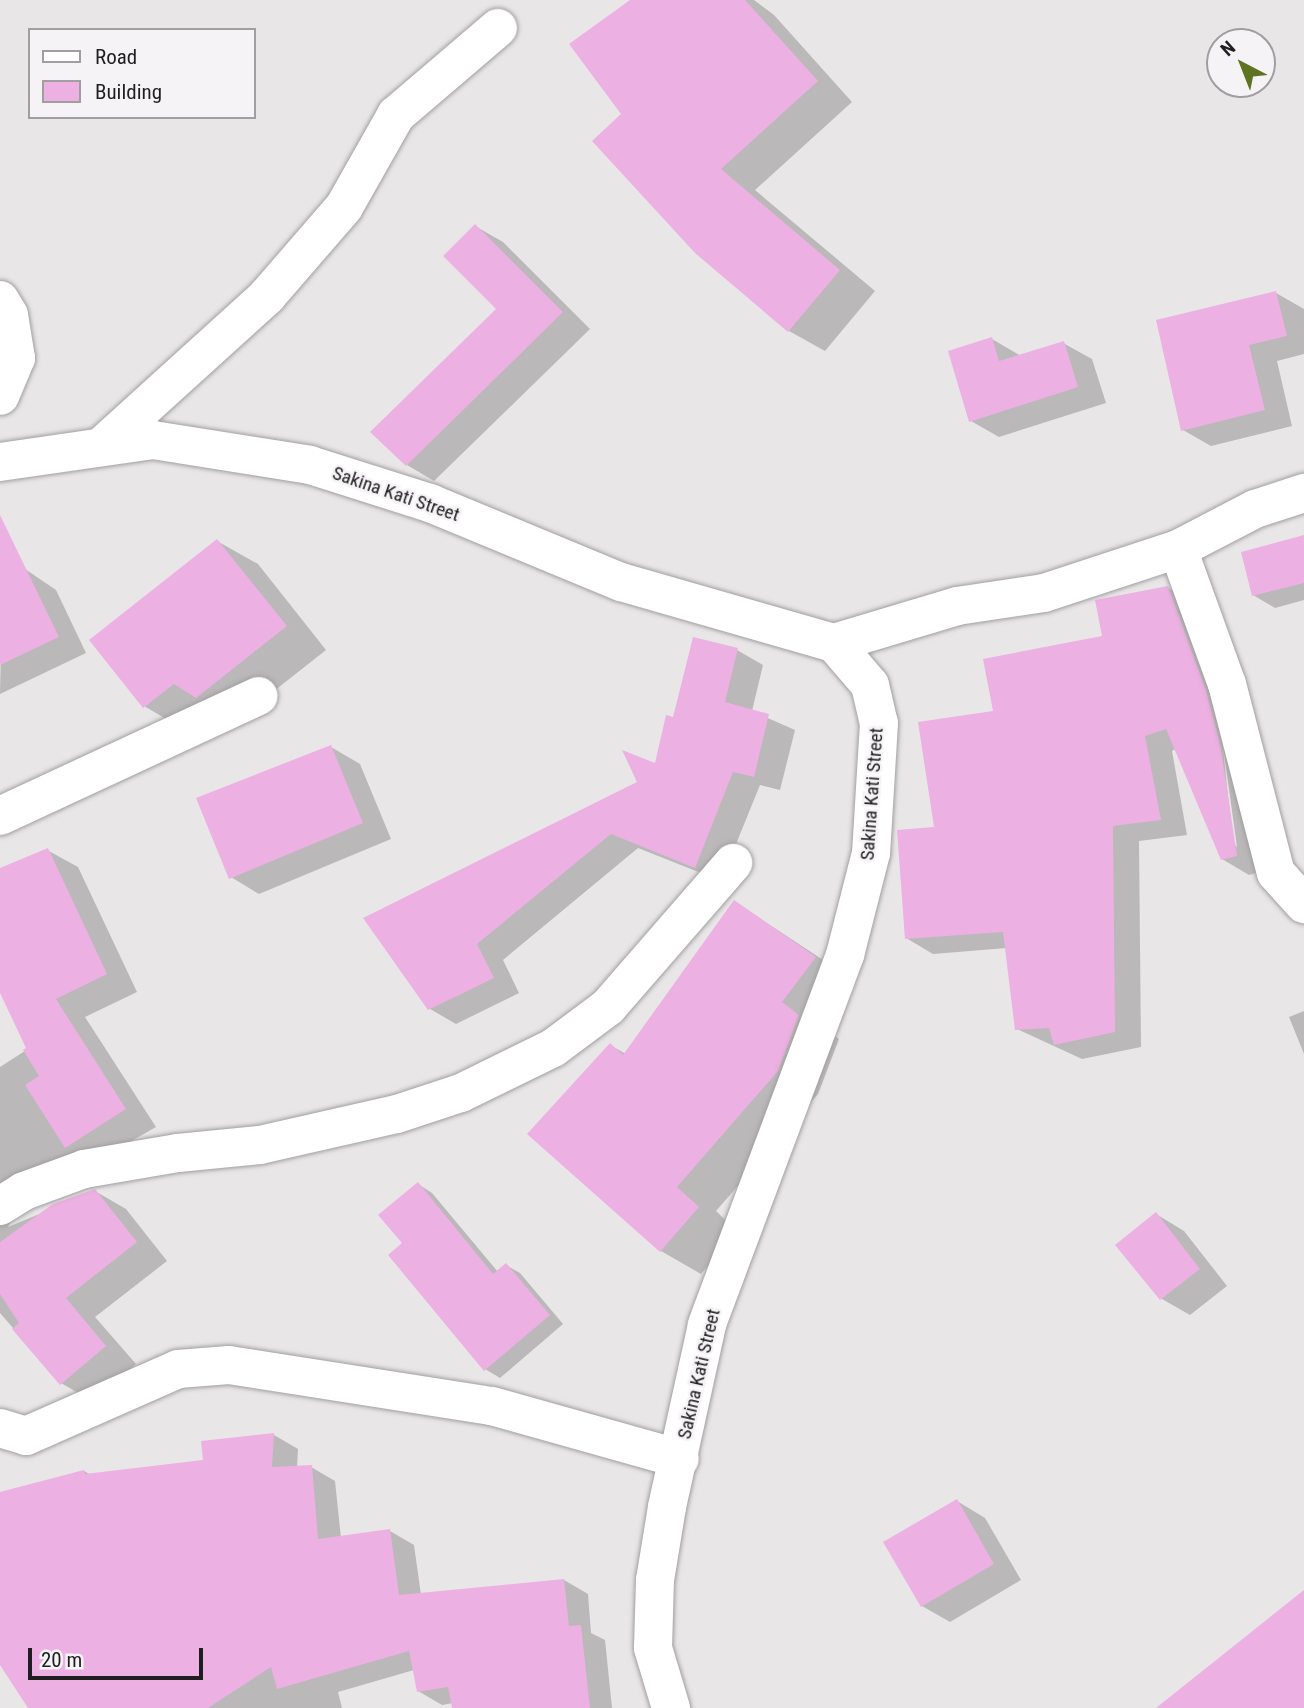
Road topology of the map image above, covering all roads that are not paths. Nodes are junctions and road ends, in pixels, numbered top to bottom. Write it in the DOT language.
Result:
graph roads {
  1 [pos="498,28"];
  2 [pos="0,300"];
  3 [pos="0,396"];
  4 [pos="104,444"];
  5 [pos="0,462"];
  6 [pos="1304,493"];
  7 [pos="1178,550"];
  8 [pos="834,643"];
  9 [pos="258,696"];
  10 [pos="0,816"];
  11 [pos="733,863"];
  12 [pos="1304,904"];
  13 [pos="0,1206"];
  14 [pos="0,1428"];
  15 [pos="680,1459"];
  16 [pos="671,1708"];
  1 -- 4 [label="street"];
  2 -- 3 [label="street"];
  4 -- 5 [label="street, Sakina Kati Street"];
  4 -- 8 [label="street, Sakina Kati Street"];
  6 -- 7 [label="street"];
  7 -- 8 [label="street"];
  7 -- 12 [label="street"];
  8 -- 15 [label="street, Sakina Kati Street"];
  9 -- 10 [label="street"];
  11 -- 13 [label="street"];
  14 -- 15 [label="street"];
  15 -- 16 [label="street, Sakina Kati Street"];
}
